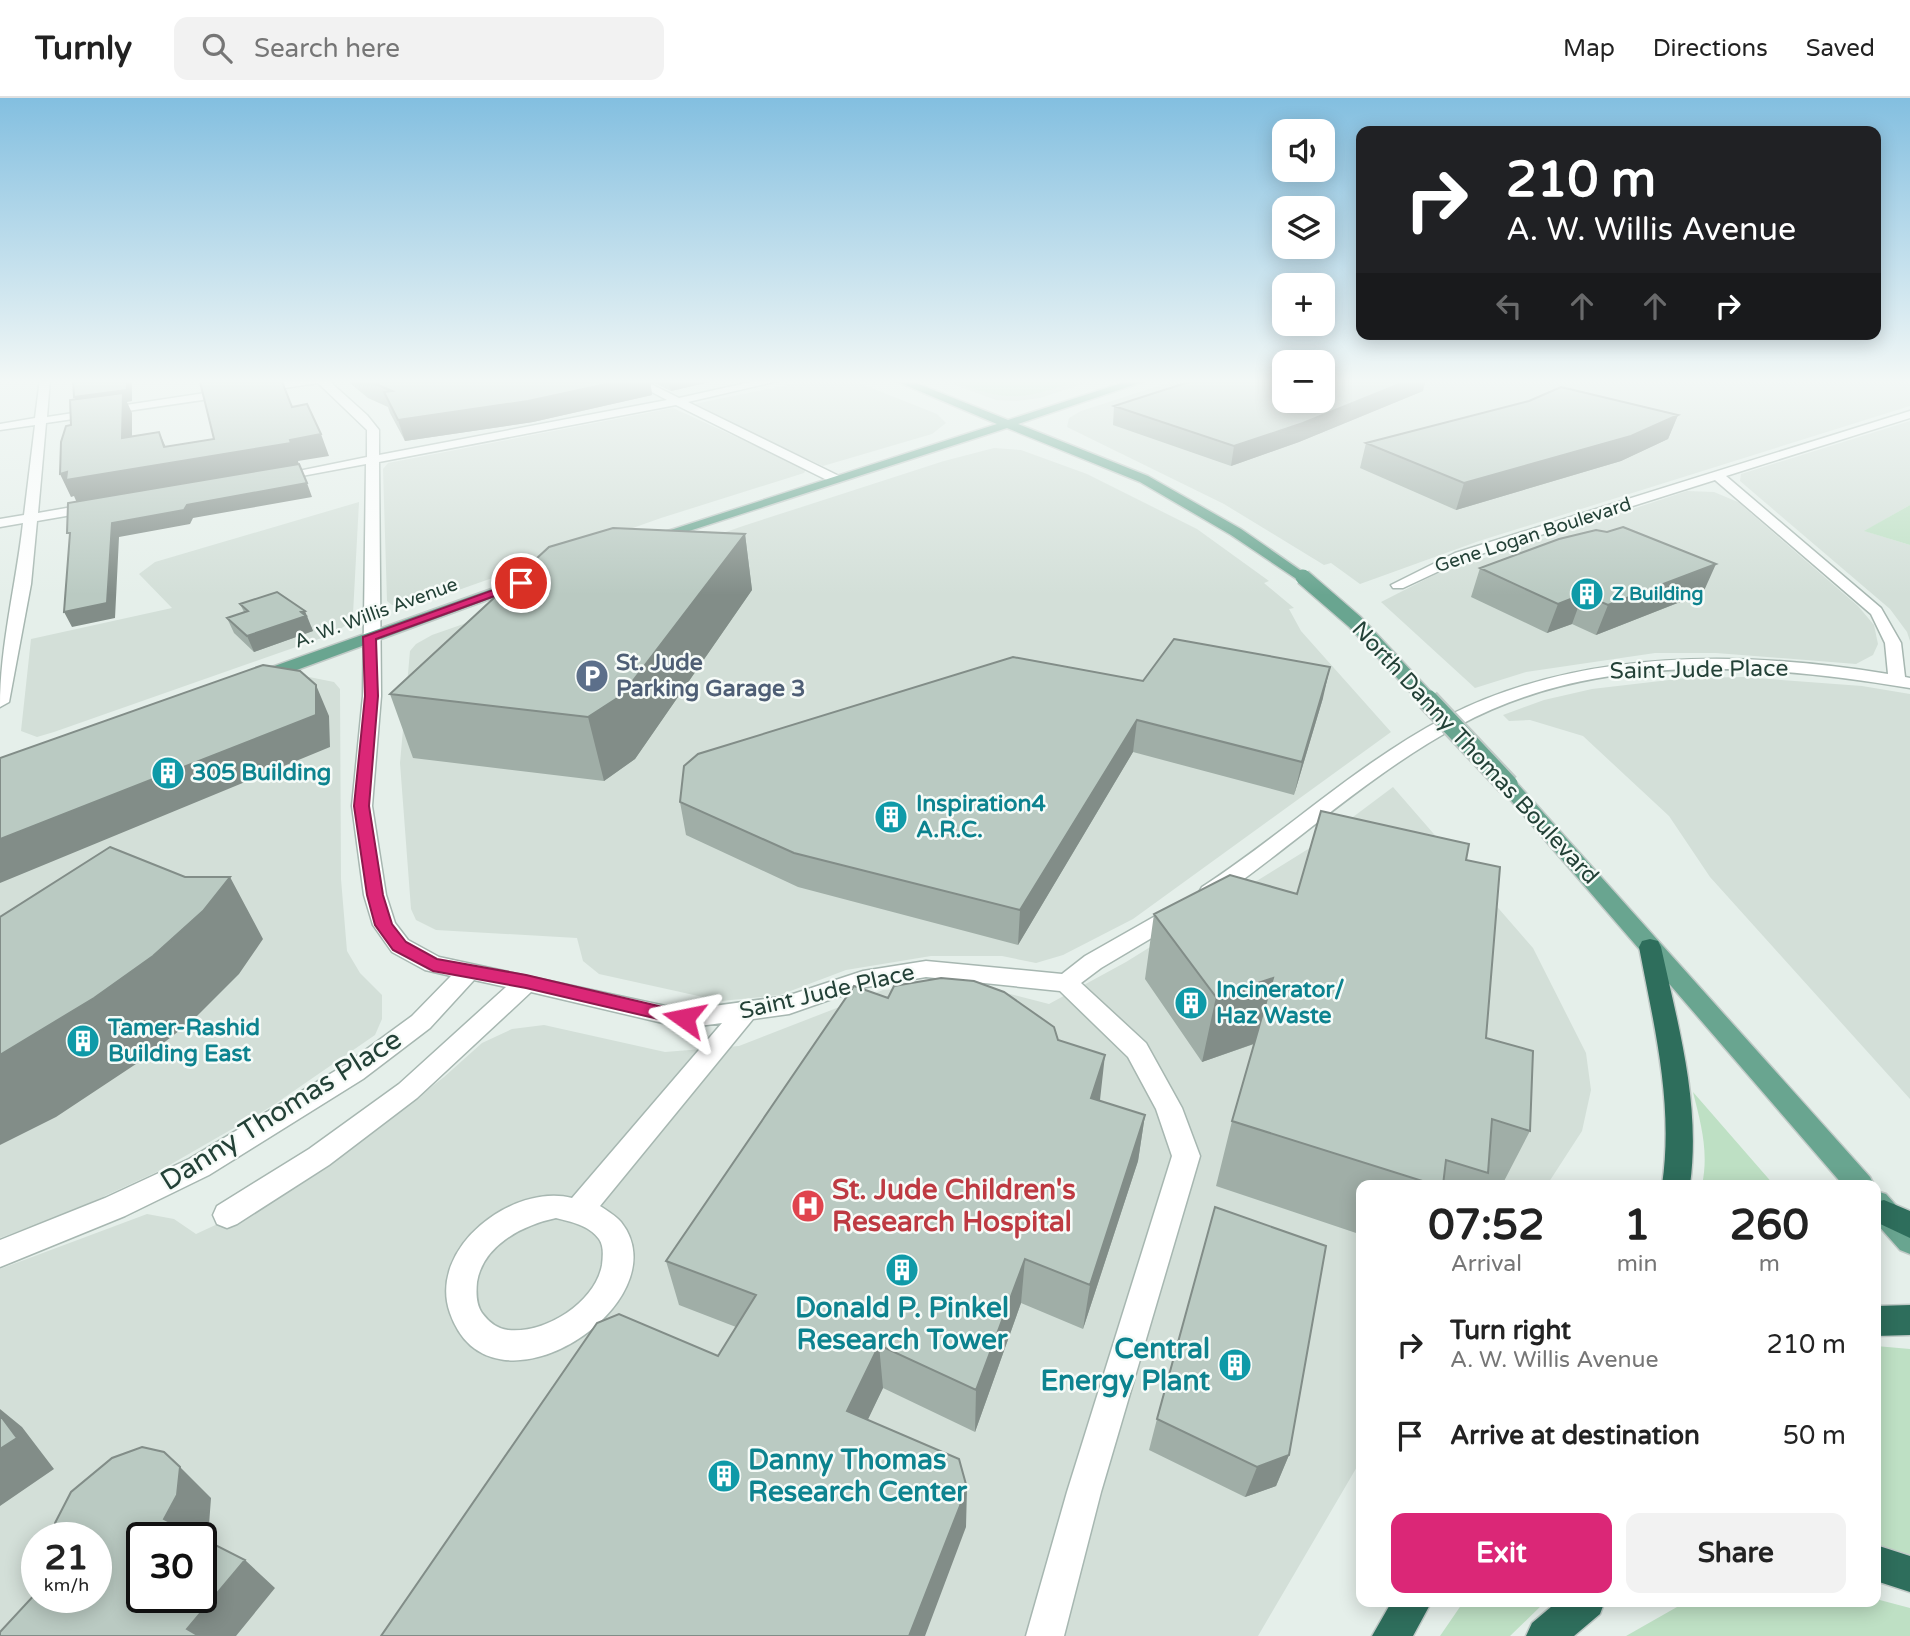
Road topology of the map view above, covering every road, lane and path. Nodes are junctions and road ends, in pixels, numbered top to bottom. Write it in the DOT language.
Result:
graph roads {
  1 [pos="38,451"];
  2 [pos="374,451"];
  3 [pos="422,451"];
  4 [pos="777,451"];
  5 [pos="924,451"];
  6 [pos="1075,451"];
  7 [pos="1794,451"];
  8 [pos="374,460"];
  9 [pos="1717,475"];
  10 [pos="258,479"];
  11 [pos="835,479"];
  12 [pos="112,504"];
  13 [pos="32,517"];
  14 [pos="0,523"];
  15 [pos="628,546"];
  16 [pos="546,574"];
  17 [pos="1398,585"];
  18 [pos="369,637"];
  19 [pos="1903,681"];
  20 [pos="242,684"];
  21 [pos="0,702"];
  22 [pos="1650,947"];
  23 [pos="468,972"];
  24 [pos="526,982"];
  25 [pos="1066,983"];
  26 [pos="744,1013"];
  27 [pos="1677,1180"];
  28 [pos="1856,1180"];
  29 [pos="1881,1208"];
  30 [pos="1881,1208"];
  31 [pos="580,1209"];
  32 [pos="227,1214"];
  33 [pos="1910,1225"];
  34 [pos="1910,1241"];
  35 [pos="0,1254"];
  36 [pos="1881,1321"];
  37 [pos="1910,1321"];
  38 [pos="1881,1565"];
  39 [pos="1910,1574"];
  40 [pos="1410,1607"];
  41 [pos="1580,1607"];
  42 [pos="1045,1636"];
  43 [pos="1391,1636"];
  44 [pos="1545,1636"];
  1 -- 13 [label="street"];
  2 -- 8 [label="street, Saint Jude Place"];
  3 -- 8 [label="street"];
  4 -- 11 [label="street"];
  5 -- 11 [label="main road"];
  6 -- 22 [label="main road, North Danny Thomas Boulevard, bridge"];
  7 -- 9 [label="street, Gene Logan Boulevard"];
  8 -- 10 [label="street"];
  8 -- 18 [label="street, Saint Jude Place"];
  9 -- 17 [label="street, Gene Logan Boulevard"];
  9 -- 19 [label="street"];
  11 -- 15 [label="main road"];
  12 -- 13 [label="street"];
  13 -- 14 [label="street"];
  13 -- 21 [label="street"];
  16 -- 18 [label="main road, A. W. Willis Avenue"];
  18 -- 20 [label="main road, A. W. Willis Avenue"];
  18 -- 23 [label="street, Saint Jude Place"];
  19 -- 25 [label="street, Saint Jude Place"];
  22 -- 27 [label="highway"];
  22 -- 28 [label="main road, North Danny Thomas Boulevard"];
  23 -- 24 [label="street, Saint Jude Place"];
  23 -- 35 [label="street, Danny Thomas Place"];
  24 -- 26 [label="street, Saint Jude Place"];
  24 -- 32 [label="street, Danny Thomas Place"];
  25 -- 26 [label="street, Saint Jude Place"];
  25 -- 42 [label="street"];
  26 -- 31 [label="street"];
  29 -- 33 [label="highway"];
  30 -- 34 [label="main road"];
  31 -- 31 [label="street"];
  36 -- 37 [label="highway"];
  38 -- 39 [label="highway"];
  40 -- 43 [label="highway"];
  41 -- 44 [label="highway"];
}
